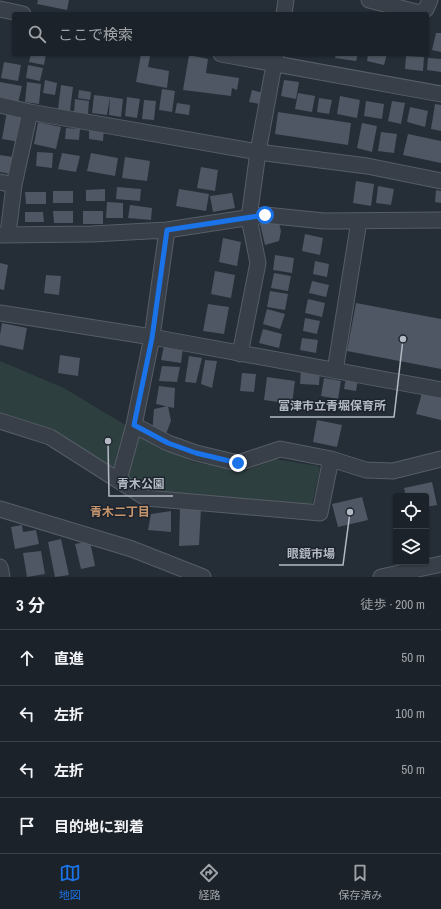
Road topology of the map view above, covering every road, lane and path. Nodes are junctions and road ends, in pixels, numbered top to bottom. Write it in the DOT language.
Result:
graph roads {
  1 [pos="286,0"];
  2 [pos="369,0"];
  3 [pos="430,0"];
  4 [pos="0,9"];
  5 [pos="14,12"];
  6 [pos="284,12"];
  7 [pos="416,12"];
  8 [pos="422,12"];
  9 [pos="243,56"];
  10 [pos="275,59"];
  11 [pos="441,94"];
  12 [pos="0,105"];
  13 [pos="30,112"];
  14 [pos="258,152"];
  15 [pos="441,181"];
  16 [pos="7,183"];
  17 [pos="249,218"];
  18 [pos="441,220"];
  19 [pos="359,221"];
  20 [pos="167,230"];
  21 [pos="4,234"];
  22 [pos="0,313"];
  23 [pos="152,338"];
  24 [pos="240,354"];
  25 [pos="335,371"];
  26 [pos="441,390"];
  27 [pos="0,421"];
  28 [pos="134,425"];
  29 [pos="441,459"];
  30 [pos="331,460"];
  31 [pos="119,480"];
  32 [pos="0,508"];
  33 [pos="441,564"];
  34 [pos="0,567"];
  35 [pos="2,577"];
  36 [pos="203,577"];
  37 [pos="381,577"];
  1 -- 6 [label="street"];
  2 -- 7 [label="street"];
  3 -- 8 [label="street"];
  4 -- 5 [label="street"];
  9 -- 10 [label="street"];
  10 -- 11 [label="street"];
  10 -- 14 [label="street"];
  12 -- 13 [label="street"];
  13 -- 14 [label="street"];
  13 -- 16 [label="street"];
  14 -- 15 [label="street"];
  14 -- 17 [label="street"];
  16 -- 21 [label="street"];
  17 -- 19 [label="street"];
  17 -- 20 [label="street"];
  17 -- 24 [label="street"];
  18 -- 19 [label="street"];
  19 -- 25 [label="street"];
  20 -- 21 [label="street"];
  20 -- 23 [label="street"];
  22 -- 23 [label="street"];
  23 -- 24 [label="street"];
  23 -- 28 [label="street"];
  24 -- 25 [label="street"];
  25 -- 26 [label="street"];
  27 -- 31 [label="street"];
  28 -- 30 [label="street"];
  28 -- 31 [label="street"];
  29 -- 30 [label="street"];
  30 -- 31 [label="street"];
  32 -- 36 [label="street"];
  33 -- 37 [label="street"];
  34 -- 35 [label="street"];
}
